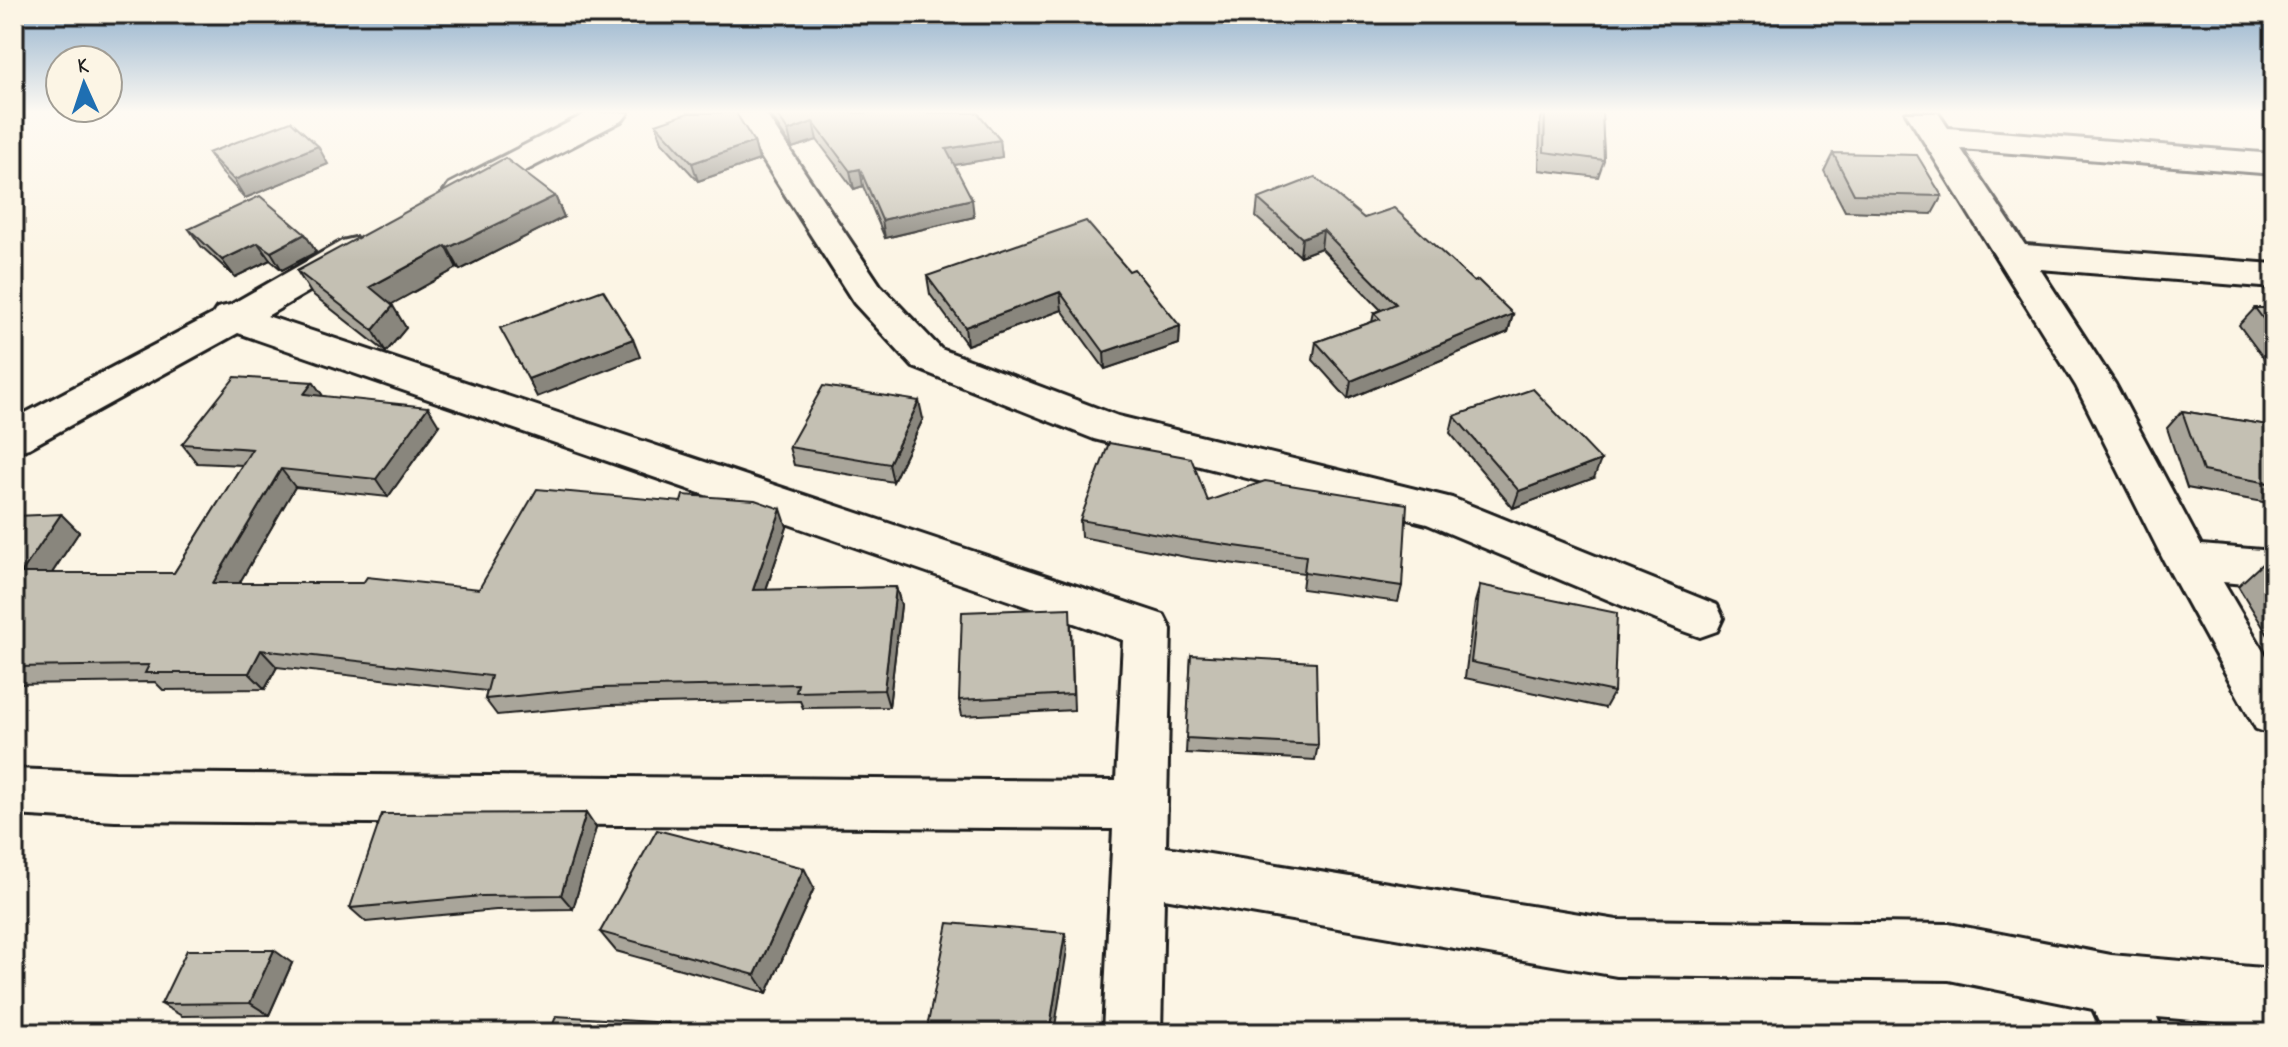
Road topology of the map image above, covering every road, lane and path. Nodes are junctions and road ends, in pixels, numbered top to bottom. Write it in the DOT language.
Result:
graph roads {
  1 [pos="518,162"];
  2 [pos="781,162"];
  3 [pos="1955,162"];
  4 [pos="432,207"];
  5 [pos="378,236"];
  6 [pos="2017,256"];
  7 [pos="2274,276"];
  8 [pos="230,317"];
  9 [pos="14,437"];
  10 [pos="2187,561"];
  11 [pos="2274,569"];
  12 [pos="1700,618"];
  13 [pos="2274,714"];
  14 [pos="14,792"];
  15 [pos="1139,805"];
  16 [pos="1137,868"];
  17 [pos="2274,998"];
  18 [pos="2123,1008"];
  19 [pos="1132,1033"];
  1 -- 4 [label="street"];
  2 -- 12 [label="street"];
  3 -- 6 [label="street"];
  5 -- 8 [label="street"];
  6 -- 7 [label="street"];
  6 -- 10 [label="street"];
  8 -- 9 [label="street"];
  8 -- 15 [label="street"];
  10 -- 11 [label="street"];
  10 -- 13 [label="street"];
  14 -- 15 [label="street"];
  15 -- 16 [label="street"];
  16 -- 18 [label="street"];
  16 -- 19 [label="street"];
  17 -- 18 [label="street"];
}
